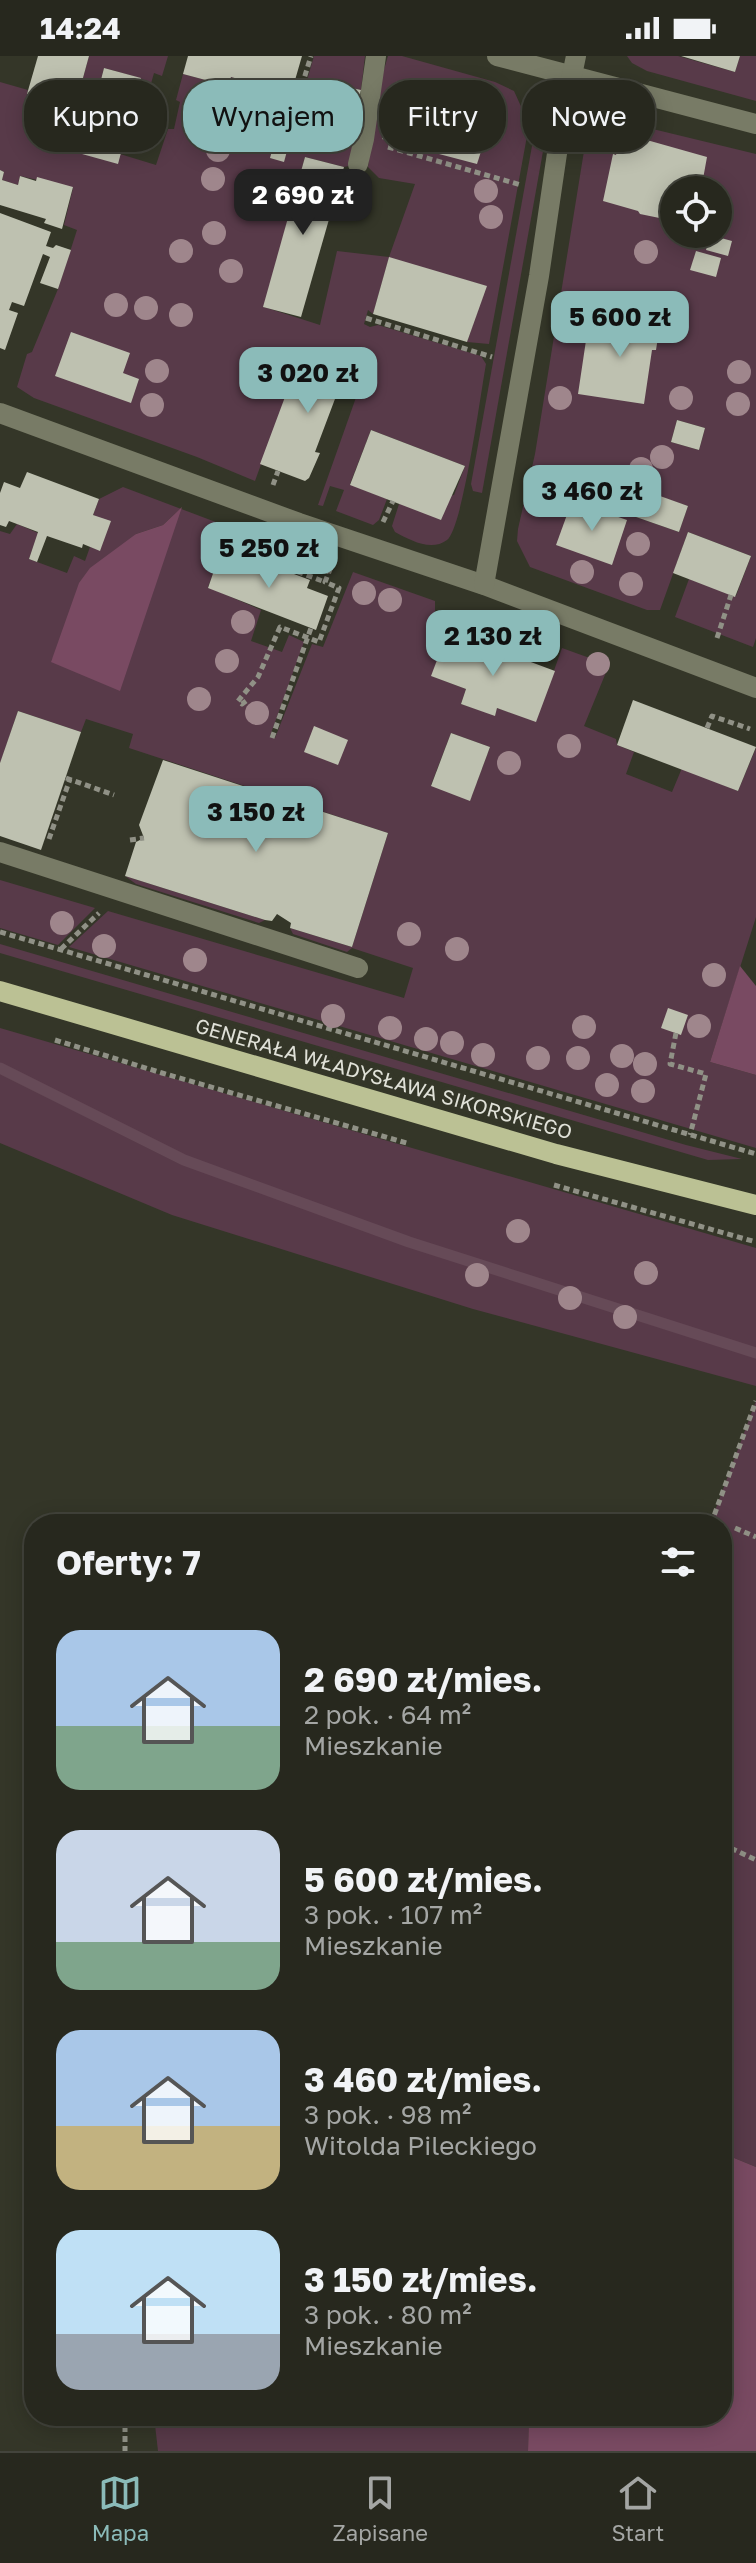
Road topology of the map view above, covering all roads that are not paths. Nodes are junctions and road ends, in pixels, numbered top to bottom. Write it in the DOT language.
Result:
graph roads {
  1 [pos="376,56"];
  2 [pos="497,56"];
  3 [pos="574,66"];
  4 [pos="756,124"];
  5 [pos="358,164"];
  6 [pos="0,413"];
  7 [pos="484,585"];
  8 [pos="756,688"];
  9 [pos="0,852"];
  10 [pos="358,968"];
  11 [pos="0,991"];
  12 [pos="756,1205"];
  1 -- 5 [label="street"];
  2 -- 3 [label="street"];
  3 -- 4 [label="street"];
  3 -- 7 [label="street"];
  6 -- 7 [label="street"];
  7 -- 8 [label="street"];
  9 -- 10 [label="street"];
  11 -- 12 [label="main road, GENERAŁA WŁADYSŁAWA SIKORSKIEGO"];
}
